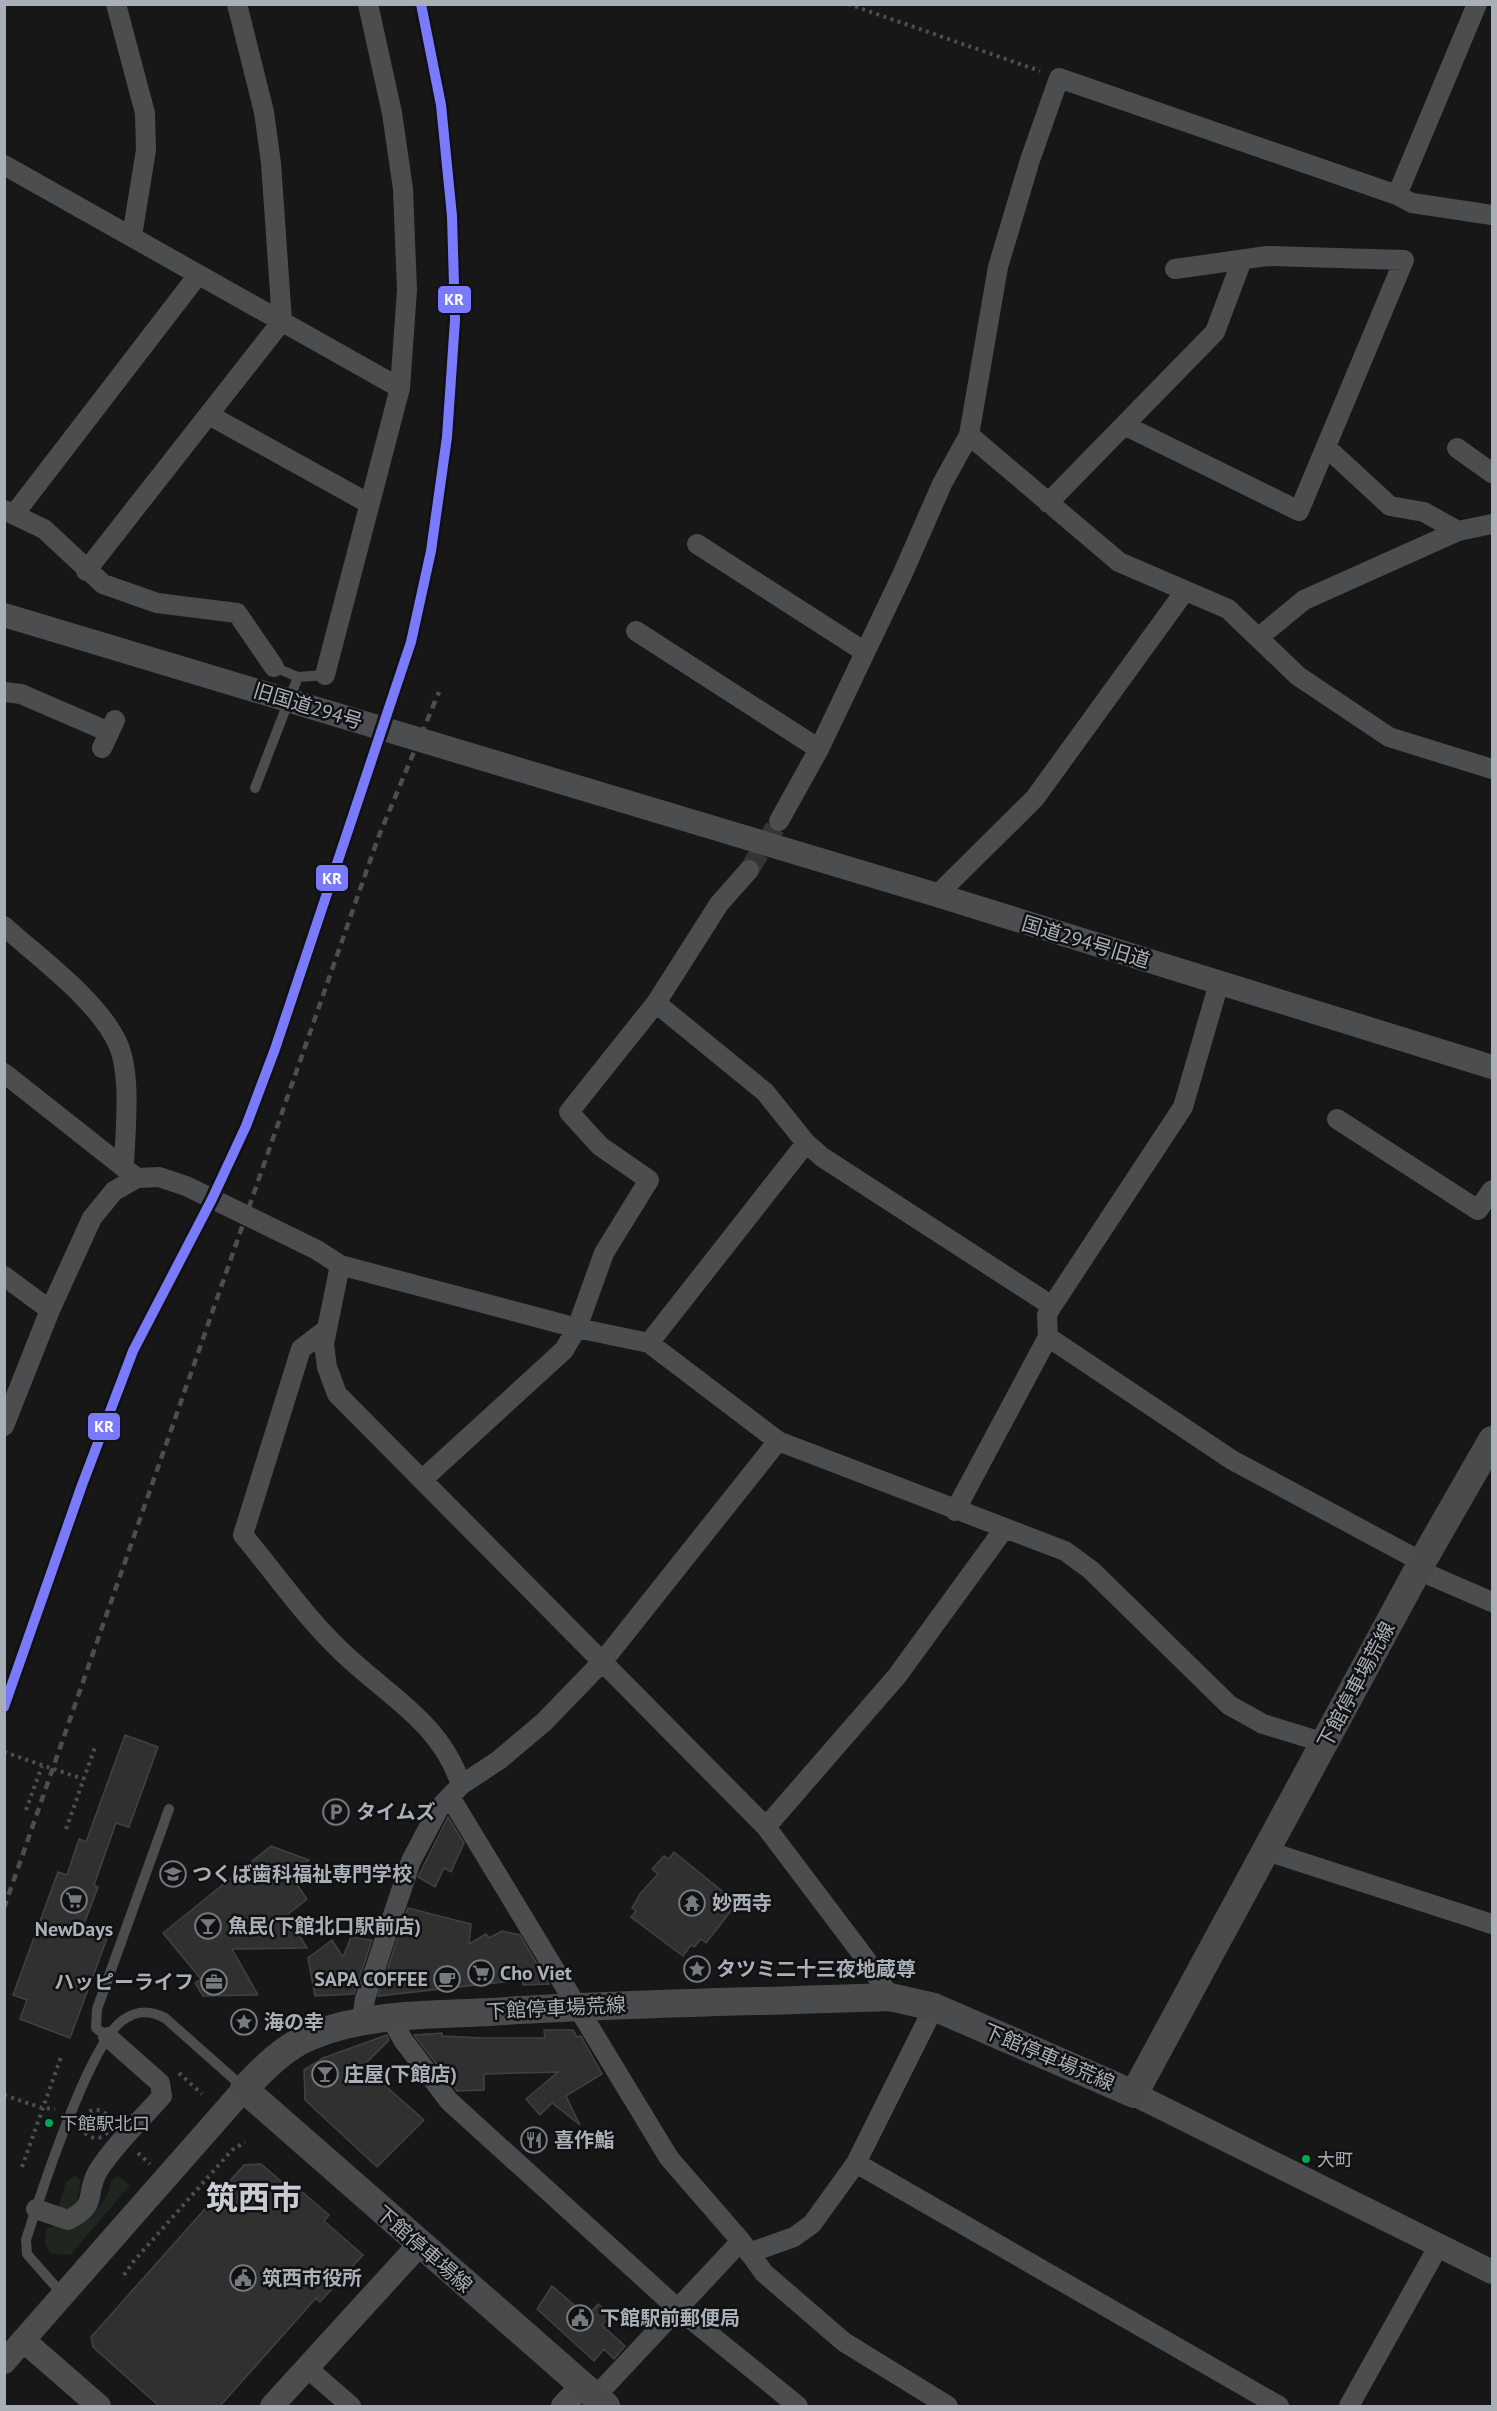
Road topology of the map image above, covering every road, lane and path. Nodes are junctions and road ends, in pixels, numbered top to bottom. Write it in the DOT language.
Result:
graph roads {
  1 [pos="116,4"];
  2 [pos="237,4"];
  3 [pos="368,4"];
  4 [pos="848,4"];
  5 [pos="1477,4"];
  6 [pos="1059,78"];
  7 [pos="4,165"];
  8 [pos="1397,195"];
  9 [pos="1492,215"];
  10 [pos="132,236"];
  11 [pos="1242,260"];
  12 [pos="1175,269"];
  13 [pos="198,275"];
  14 [pos="282,321"];
  15 [pos="400,388"];
  16 [pos="209,416"];
  17 [pos="1126,426"];
  18 [pos="969,435"];
  19 [pos="1326,447"];
  20 [pos="1457,448"];
  21 [pos="1492,472"];
  22 [pos="368,503"];
  23 [pos="1048,503"];
  24 [pos="10,511"];
  25 [pos="1492,524"];
  26 [pos="1458,531"];
  27 [pos="697,544"];
  28 [pos="86,571"];
  29 [pos="1185,591"];
  30 [pos="4,615"];
  31 [pos="636,631"];
  32 [pos="1258,638"];
  33 [pos="865,652"];
  34 [pos="274,666"];
  35 [pos="325,675"];
  36 [pos="298,677"];
  37 [pos="4,692"];
  38 [pos="109,734"];
  39 [pos="819,749"];
  40 [pos="1492,769"];
  41 [pos="255,788"];
  42 [pos="679,819"];
  43 [pos="779,821"];
  44 [pos="749,870"];
  45 [pos="938,895"];
  46 [pos="4,926"];
  47 [pos="1219,983"];
  48 [pos="656,1003"];
  49 [pos="1492,1067"];
  50 [pos="4,1073"];
  51 [pos="1337,1119"];
  52 [pos="806,1143"];
  53 [pos="131,1172"];
  54 [pos="1492,1190"];
  55 [pos="340,1265"];
  56 [pos="4,1275"];
  57 [pos="1052,1306"];
  58 [pos="50,1310"];
  59 [pos="578,1328"];
  60 [pos="327,1329"];
  61 [pos="1048,1337"];
  62 [pos="649,1342"];
  63 [pos="4,1426"];
  64 [pos="1492,1440"];
  65 [pos="778,1441"];
  66 [pos="422,1480"];
  67 [pos="955,1511"];
  68 [pos="1004,1528"];
  69 [pos="1420,1566"];
  70 [pos="1492,1602"];
  71 [pos="603,1661"];
  72 [pos="1325,1743"];
  73 [pos="95,1747"];
  74 [pos="4,1752"];
  75 [pos="42,1766"];
  76 [pos="83,1779"];
  77 [pos="455,1791"];
  78 [pos="169,1809"];
  79 [pos="26,1810"];
  80 [pos="766,1827"];
  81 [pos="66,1829"];
  82 [pos="1267,1851"];
  83 [pos="1492,1924"];
  84 [pos="890,1997"];
  85 [pos="578,2006"];
  86 [pos="934,2007"];
  87 [pos="391,2018"];
  88 [pos="362,2020"];
  89 [pos="108,2037"];
  90 [pos="60,2057"];
  91 [pos="244,2089"];
  92 [pos="4,2094"];
  93 [pos="1134,2094"];
  94 [pos="42,2108"];
  95 [pos="62,2111"];
  96 [pos="72,2115"];
  97 [pos="83,2118"];
  98 [pos="245,2142"];
  99 [pos="856,2163"];
  100 [pos="22,2167"];
  101 [pos="36,2209"];
  102 [pos="419,2245"];
  103 [pos="1439,2245"];
  104 [pos="745,2247"];
  105 [pos="1492,2272"];
  106 [pos="124,2275"];
  107 [pos="63,2295"];
  108 [pos="677,2308"];
  109 [pos="23,2340"];
  110 [pos="4,2362"];
  111 [pos="306,2367"];
  112 [pos="594,2396"];
  113 [pos="99,2406"];
  114 [pos="272,2406"];
  115 [pos="351,2406"];
  116 [pos="563,2406"];
  117 [pos="798,2406"];
  118 [pos="948,2406"];
  119 [pos="1279,2406"];
  120 [pos="1348,2406"];
  1 -- 10 [label="street"];
  2 -- 14 [label="street"];
  3 -- 15 [label="street"];
  4 -- 6 [label="path"];
  5 -- 8 [label="street"];
  6 -- 8 [label="street"];
  6 -- 18 [label="street"];
  7 -- 10 [label="street"];
  8 -- 9 [label="street"];
  10 -- 13 [label="street"];
  11 -- 12 [label="street"];
  11 -- 17 [label="street"];
  11 -- 19 [label="street"];
  13 -- 14 [label="street"];
  13 -- 24 [label="street"];
  14 -- 15 [label="street"];
  14 -- 16 [label="street"];
  15 -- 22 [label="street"];
  16 -- 22 [label="street"];
  16 -- 28 [label="street"];
  17 -- 19 [label="street"];
  17 -- 23 [label="street"];
  18 -- 23 [label="street"];
  18 -- 33 [label="street"];
  19 -- 26 [label="street"];
  20 -- 21 [label="street"];
  22 -- 35 [label="street"];
  23 -- 29 [label="street"];
  24 -- 28 [label="street"];
  25 -- 26 [label="street"];
  26 -- 32 [label="street"];
  27 -- 33 [label="street"];
  28 -- 34 [label="street"];
  29 -- 32 [label="street"];
  29 -- 45 [label="street"];
  30 -- 42 [label="street, 旧国道294号"];
  31 -- 39 [label="street"];
  32 -- 40 [label="street"];
  33 -- 39 [label="street"];
  34 -- 36 [label="lane"];
  35 -- 36 [label="lane"];
  36 -- 41 [label="lane"];
  37 -- 38 [label="street"];
  39 -- 43 [label="street"];
  42 -- 45 [label="street, 国道294号旧道"];
  44 -- 48 [label="street"];
  45 -- 47 [label="street, 国道294号旧道"];
  46 -- 53 [label="street"];
  47 -- 49 [label="street, 国道294号旧道"];
  47 -- 57 [label="street"];
  48 -- 52 [label="street"];
  48 -- 59 [label="street"];
  50 -- 53 [label="street"];
  51 -- 54 [label="street"];
  52 -- 57 [label="street"];
  52 -- 62 [label="street"];
  53 -- 55 [label="street"];
  53 -- 58 [label="street"];
  55 -- 59 [label="street"];
  55 -- 60 [label="street"];
  56 -- 58 [label="street"];
  57 -- 61 [label="street"];
  58 -- 63 [label="street"];
  59 -- 62 [label="street"];
  59 -- 66 [label="street"];
  60 -- 66 [label="street"];
  60 -- 77 [label="street"];
  61 -- 67 [label="street"];
  61 -- 69 [label="street"];
  62 -- 65 [label="street"];
  64 -- 69 [label="main road, 下館停車場荒線"];
  65 -- 67 [label="street"];
  65 -- 71 [label="street"];
  66 -- 71 [label="street"];
  67 -- 68 [label="street"];
  68 -- 72 [label="street"];
  68 -- 80 [label="street"];
  69 -- 70 [label="street"];
  69 -- 72 [label="main road, 下館停車場荒線"];
  71 -- 77 [label="street"];
  71 -- 80 [label="street"];
  72 -- 82 [label="main road, 下館停車場荒線"];
  73 -- 76 [label="path"];
  74 -- 75 [label="path"];
  75 -- 76 [label="path"];
  75 -- 79 [label="path"];
  76 -- 81 [label="path"];
  77 -- 85 [label="street"];
  77 -- 88 [label="street"];
  78 -- 89 [label="lane"];
  80 -- 84 [label="street"];
  82 -- 83 [label="street"];
  82 -- 93 [label="main road, 下館停車場荒線"];
  84 -- 85 [label="main road, 下館停車場荒線"];
  84 -- 86 [label="main road, 下館停車場荒線"];
  85 -- 87 [label="main road, 下館停車場荒線"];
  85 -- 104 [label="street"];
  86 -- 93 [label="main road, 下館停車場荒線"];
  86 -- 99 [label="street"];
  87 -- 88 [label="main road, 下館停車場荒線"];
  87 -- 108 [label="street"];
  88 -- 91 [label="main road, 下館停車場荒線"];
  89 -- 91 [label="lane"];
  89 -- 101 [label="lane"];
  89 -- 101 [label="street"];
  90 -- 94 [label="path"];
  91 -- 102 [label="main road, 下館停車場線"];
  91 -- 107 [label="street"];
  92 -- 94 [label="path"];
  93 -- 103 [label="street"];
  94 -- 95 [label="path"];
  94 -- 100 [label="path"];
  96 -- 97 [label="path"];
  97 -- 97 [label="path"];
  98 -- 106 [label="path"];
  99 -- 104 [label="street"];
  99 -- 119 [label="street"];
  101 -- 107 [label="lane"];
  102 -- 111 [label="street"];
  102 -- 112 [label="main road, 下館停車場線"];
  103 -- 105 [label="street"];
  103 -- 120 [label="street"];
  104 -- 108 [label="street"];
  104 -- 118 [label="street"];
  107 -- 109 [label="street"];
  108 -- 112 [label="street"];
  108 -- 117 [label="street"];
  109 -- 110 [label="street"];
  109 -- 113 [label="street"];
  111 -- 114 [label="street"];
  111 -- 115 [label="street"];
  112 -- 116 [label="street"];
}
